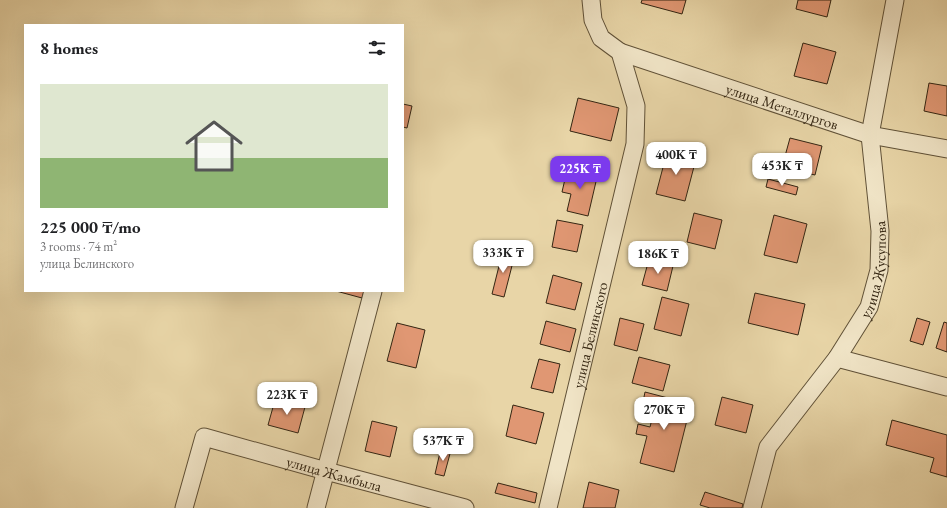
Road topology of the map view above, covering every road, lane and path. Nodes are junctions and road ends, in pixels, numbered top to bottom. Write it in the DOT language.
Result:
graph roads {
  1 [pos="591,0"];
  2 [pos="895,0"];
  3 [pos="623,60"];
  4 [pos="870,134"];
  5 [pos="947,149"];
  6 [pos="373,292"];
  7 [pos="837,358"];
  8 [pos="947,387"];
  9 [pos="326,471"];
  10 [pos="184,508"];
  11 [pos="316,508"];
  12 [pos="465,508"];
  13 [pos="548,508"];
  14 [pos="752,508"];
  1 -- 3 [label="street, улица Металлургов"];
  2 -- 4 [label="street, улица Жусупова"];
  3 -- 4 [label="street, улица Металлургов"];
  3 -- 13 [label="street, улица Белинского"];
  4 -- 5 [label="street, улица Металлургов"];
  4 -- 7 [label="street, улица Жусупова"];
  6 -- 9 [label="street"];
  7 -- 8 [label="street"];
  7 -- 14 [label="street, улица Жусупова"];
  9 -- 10 [label="street, улица Жамбыла"];
  9 -- 11 [label="street"];
  9 -- 12 [label="street, улица Жамбыла"];
}
